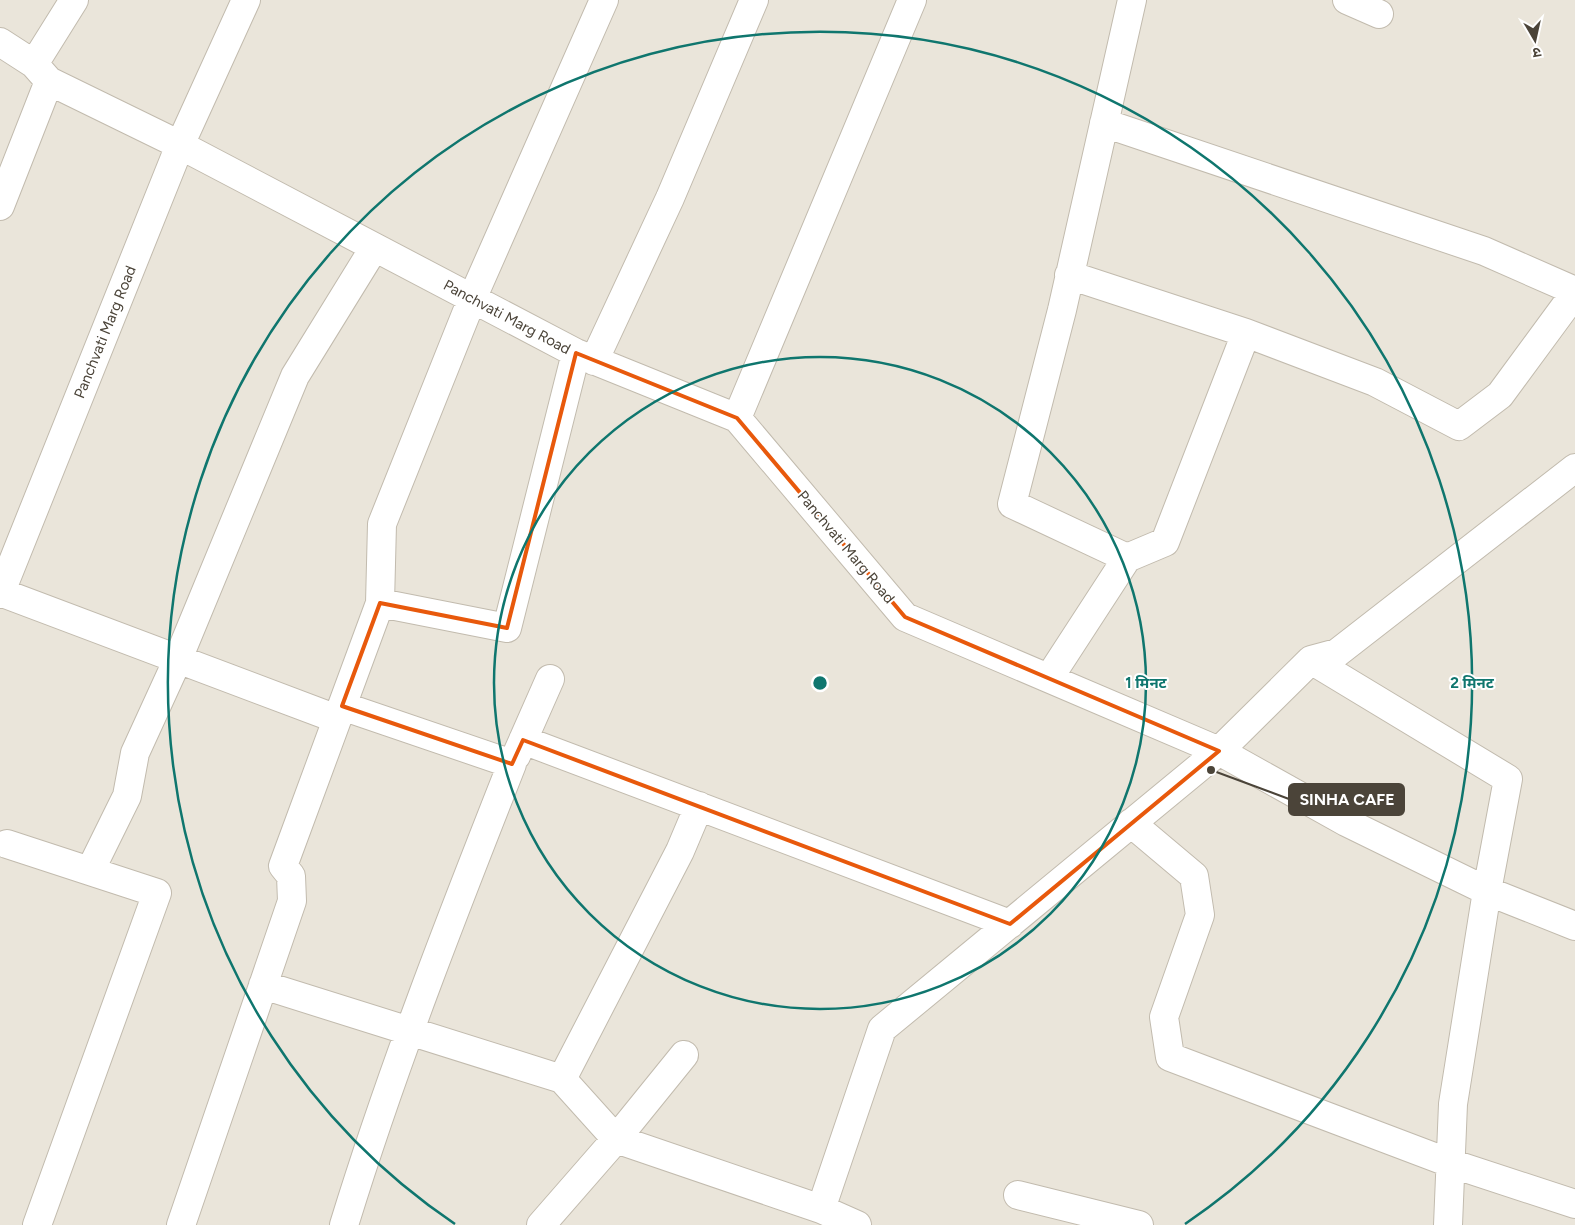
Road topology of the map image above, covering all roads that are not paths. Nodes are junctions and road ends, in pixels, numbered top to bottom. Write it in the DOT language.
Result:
graph roads {
  1 [pos="74,0"];
  2 [pos="246,0"];
  3 [pos="604,0"];
  4 [pos="754,0"];
  5 [pos="912,0"];
  6 [pos="1132,0"];
  7 [pos="1347,0"];
  8 [pos="1379,14"];
  9 [pos="0,42"];
  10 [pos="41,72"];
  11 [pos="1104,123"];
  12 [pos="180,145"];
  13 [pos="0,206"];
  14 [pos="374,248"];
  15 [pos="1069,275"];
  16 [pos="1575,292"];
  17 [pos="472,299"];
  18 [pos="1246,333"];
  19 [pos="585,357"];
  20 [pos="737,418"];
  21 [pos="1575,468"];
  22 [pos="1127,558"];
  23 [pos="0,593"];
  24 [pos="380,604"];
  25 [pos="178,659"];
  26 [pos="1311,660"];
  27 [pos="1049,678"];
  28 [pos="550,679"];
  29 [pos="339,713"];
  30 [pos="523,740"];
  31 [pos="1219,751"];
  32 [pos="512,764"];
  33 [pos="699,806"];
  34 [pos="1131,824"];
  35 [pos="2,850"];
  36 [pos="90,871"];
  37 [pos="1487,891"];
  38 [pos="1010,924"];
  39 [pos="1575,926"];
  40 [pos="263,985"];
  41 [pos="410,1031"];
  42 [pos="684,1056"];
  43 [pos="562,1079"];
  44 [pos="616,1139"];
  45 [pos="1450,1163"];
  46 [pos="1018,1195"];
  47 [pos="1575,1204"];
  48 [pos="821,1209"];
  49 [pos="37,1225"];
  50 [pos="181,1225"];
  51 [pos="344,1225"];
  52 [pos="541,1225"];
  53 [pos="856,1225"];
  54 [pos="1139,1225"];
  55 [pos="1448,1225"];
  1 -- 10 [label="street"];
  2 -- 12 [label="street"];
  3 -- 17 [label="street"];
  4 -- 19 [label="street"];
  5 -- 20 [label="street"];
  6 -- 11 [label="street"];
  7 -- 8 [label="street"];
  9 -- 10 [label="street"];
  10 -- 12 [label="street"];
  10 -- 13 [label="street"];
  11 -- 15 [label="street"];
  11 -- 16 [label="street"];
  12 -- 14 [label="street, Panchvati Marg Road"];
  12 -- 23 [label="street, Panchvati Marg Road"];
  14 -- 17 [label="street, Panchvati Marg Road"];
  14 -- 25 [label="street"];
  15 -- 18 [label="street"];
  15 -- 22 [label="street"];
  16 -- 18 [label="street"];
  17 -- 19 [label="street, Panchvati Marg Road"];
  17 -- 24 [label="street"];
  18 -- 22 [label="street"];
  19 -- 20 [label="street, Panchvati Marg Road"];
  19 -- 24 [label="street"];
  20 -- 27 [label="street, Panchvati Marg Road"];
  21 -- 26 [label="street"];
  22 -- 27 [label="street"];
  23 -- 25 [label="street"];
  24 -- 29 [label="street"];
  25 -- 29 [label="street"];
  25 -- 36 [label="street"];
  26 -- 31 [label="street"];
  26 -- 37 [label="street"];
  27 -- 31 [label="street, Panchvati Marg Road"];
  28 -- 30 [label="street"];
  29 -- 32 [label="street"];
  29 -- 40 [label="street"];
  30 -- 32 [label="street"];
  30 -- 33 [label="street"];
  31 -- 34 [label="street"];
  31 -- 37 [label="street, Panchvati Marg Road"];
  32 -- 41 [label="street"];
  33 -- 38 [label="street"];
  33 -- 43 [label="street"];
  34 -- 38 [label="street"];
  34 -- 45 [label="street"];
  35 -- 36 [label="street"];
  36 -- 49 [label="street"];
  37 -- 39 [label="street, Panchvati Marg Road"];
  37 -- 45 [label="street"];
  38 -- 48 [label="street"];
  40 -- 41 [label="street"];
  40 -- 50 [label="street"];
  41 -- 43 [label="street"];
  41 -- 51 [label="street"];
  42 -- 44 [label="street"];
  43 -- 44 [label="street"];
  44 -- 48 [label="street"];
  44 -- 52 [label="street"];
  45 -- 47 [label="street"];
  45 -- 55 [label="street"];
  46 -- 54 [label="street"];
  48 -- 53 [label="street"];
}
